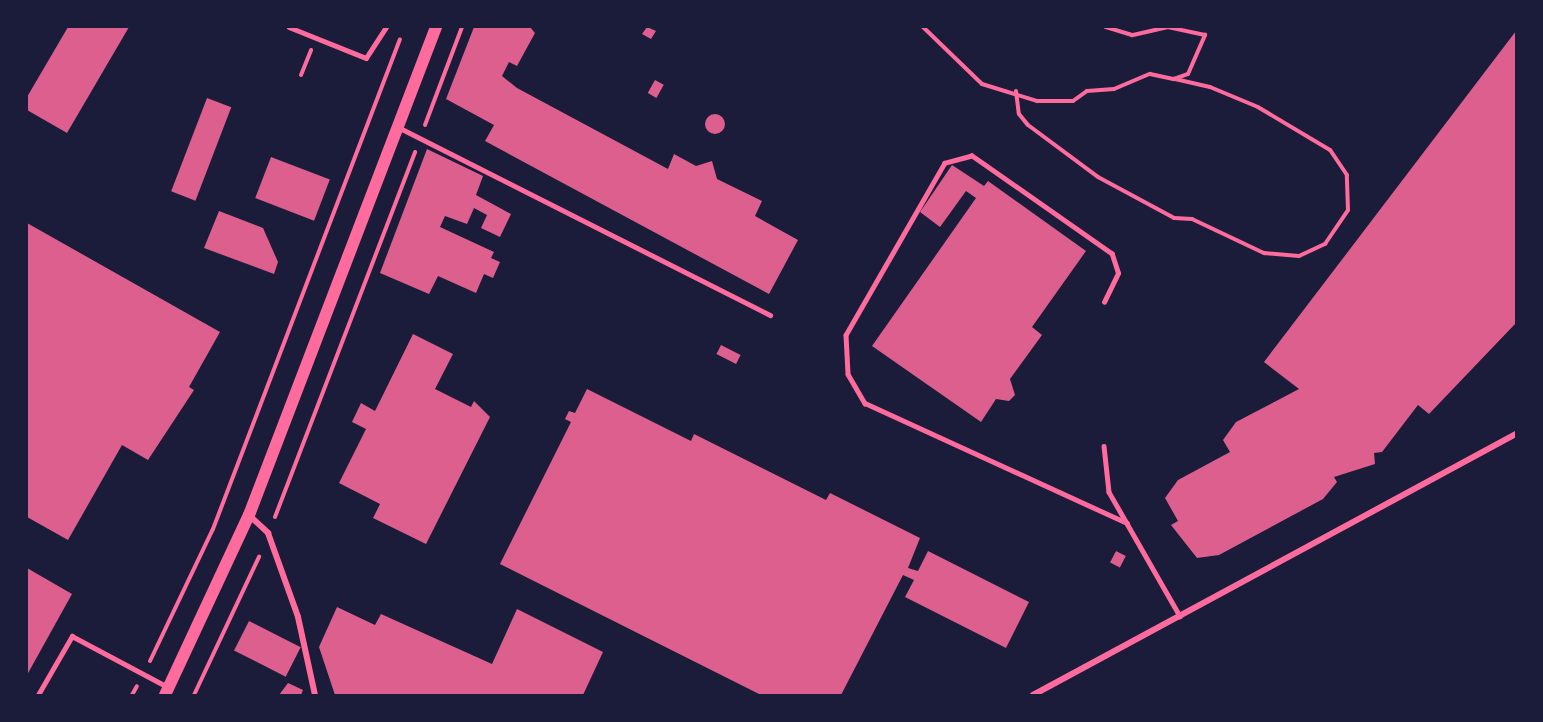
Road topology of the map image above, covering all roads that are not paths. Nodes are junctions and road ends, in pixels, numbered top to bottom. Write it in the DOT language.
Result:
graph roads {
  1 [pos="289,27"];
  2 [pos="386,27"];
  3 [pos="436,27"];
  4 [pos="398,127"];
  5 [pos="1104,302"];
  6 [pos="770,315"];
  7 [pos="1516,434"];
  8 [pos="1104,446"];
  9 [pos="249,515"];
  10 [pos="1126,523"];
  11 [pos="1180,616"];
  12 [pos="167,691"];
  13 [pos="38,695"];
  14 [pos="315,695"];
  15 [pos="1033,695"];
  1 -- 2 [label="lane"];
  3 -- 4 [label="main road"];
  4 -- 6 [label="lane"];
  4 -- 9 [label="main road"];
  5 -- 10 [label="lane"];
  7 -- 11 [label="street"];
  8 -- 10 [label="lane"];
  9 -- 12 [label="main road"];
  9 -- 14 [label="street"];
  10 -- 11 [label="lane"];
  11 -- 15 [label="street"];
  12 -- 13 [label="lane"];
}
